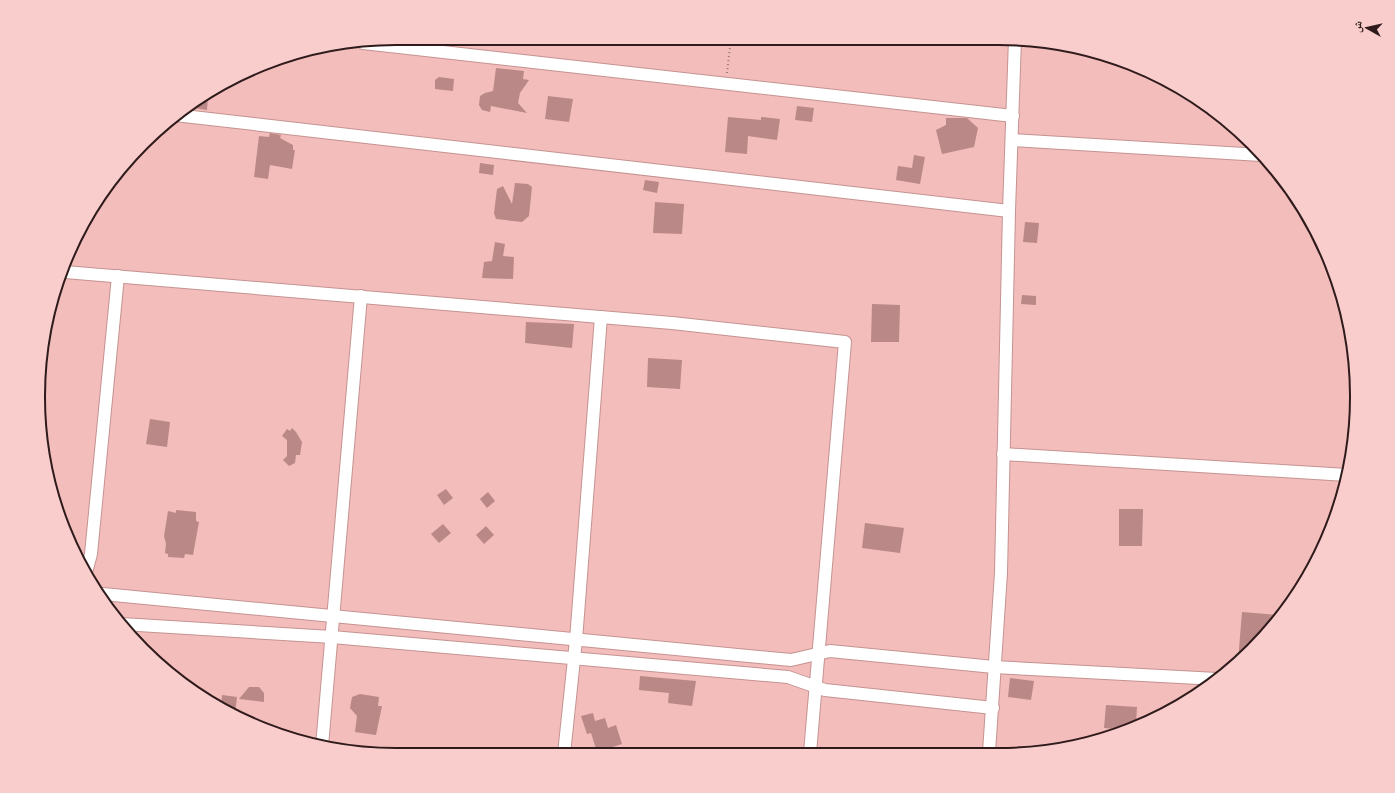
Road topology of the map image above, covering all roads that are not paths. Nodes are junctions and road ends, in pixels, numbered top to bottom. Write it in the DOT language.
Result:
graph roads {
  1 [pos="379,46"];
  2 [pos="1015,46"];
  3 [pos="185,116"];
  4 [pos="1013,116"];
  5 [pos="1012,140"];
  6 [pos="1252,154"];
  7 [pos="1009,211"];
  8 [pos="68,272"];
  9 [pos="118,276"];
  10 [pos="361,296"];
  11 [pos="601,317"];
  12 [pos="1003,454"];
  13 [pos="1341,475"];
  14 [pos="88,565"];
  15 [pos="106,594"];
  16 [pos="334,617"];
  17 [pos="129,624"];
  18 [pos="332,637"];
  19 [pos="576,640"];
  20 [pos="819,653"];
  21 [pos="574,659"];
  22 [pos="994,667"];
  23 [pos="1207,679"];
  24 [pos="816,688"];
  25 [pos="993,708"];
  26 [pos="323,740"];
  27 [pos="565,748"];
  28 [pos="810,748"];
  29 [pos="989,748"];
  1 -- 4 [label="street"];
  2 -- 4 [label="street"];
  3 -- 7 [label="street"];
  4 -- 5 [label="street"];
  5 -- 6 [label="street"];
  5 -- 7 [label="street"];
  7 -- 12 [label="street"];
  8 -- 9 [label="street"];
  9 -- 10 [label="street"];
  9 -- 14 [label="street"];
  10 -- 11 [label="street"];
  10 -- 16 [label="street"];
  11 -- 19 [label="street"];
  11 -- 20 [label="street"];
  12 -- 13 [label="street"];
  12 -- 22 [label="street"];
  15 -- 16 [label="street"];
  16 -- 18 [label="street"];
  16 -- 19 [label="street"];
  17 -- 18 [label="street"];
  18 -- 21 [label="street"];
  18 -- 26 [label="street"];
  19 -- 20 [label="street"];
  19 -- 21 [label="street"];
  20 -- 22 [label="street"];
  20 -- 24 [label="street"];
  21 -- 24 [label="street"];
  21 -- 27 [label="street"];
  22 -- 23 [label="street"];
  22 -- 25 [label="street"];
  24 -- 25 [label="street"];
  24 -- 28 [label="street"];
  25 -- 29 [label="street"];
}
